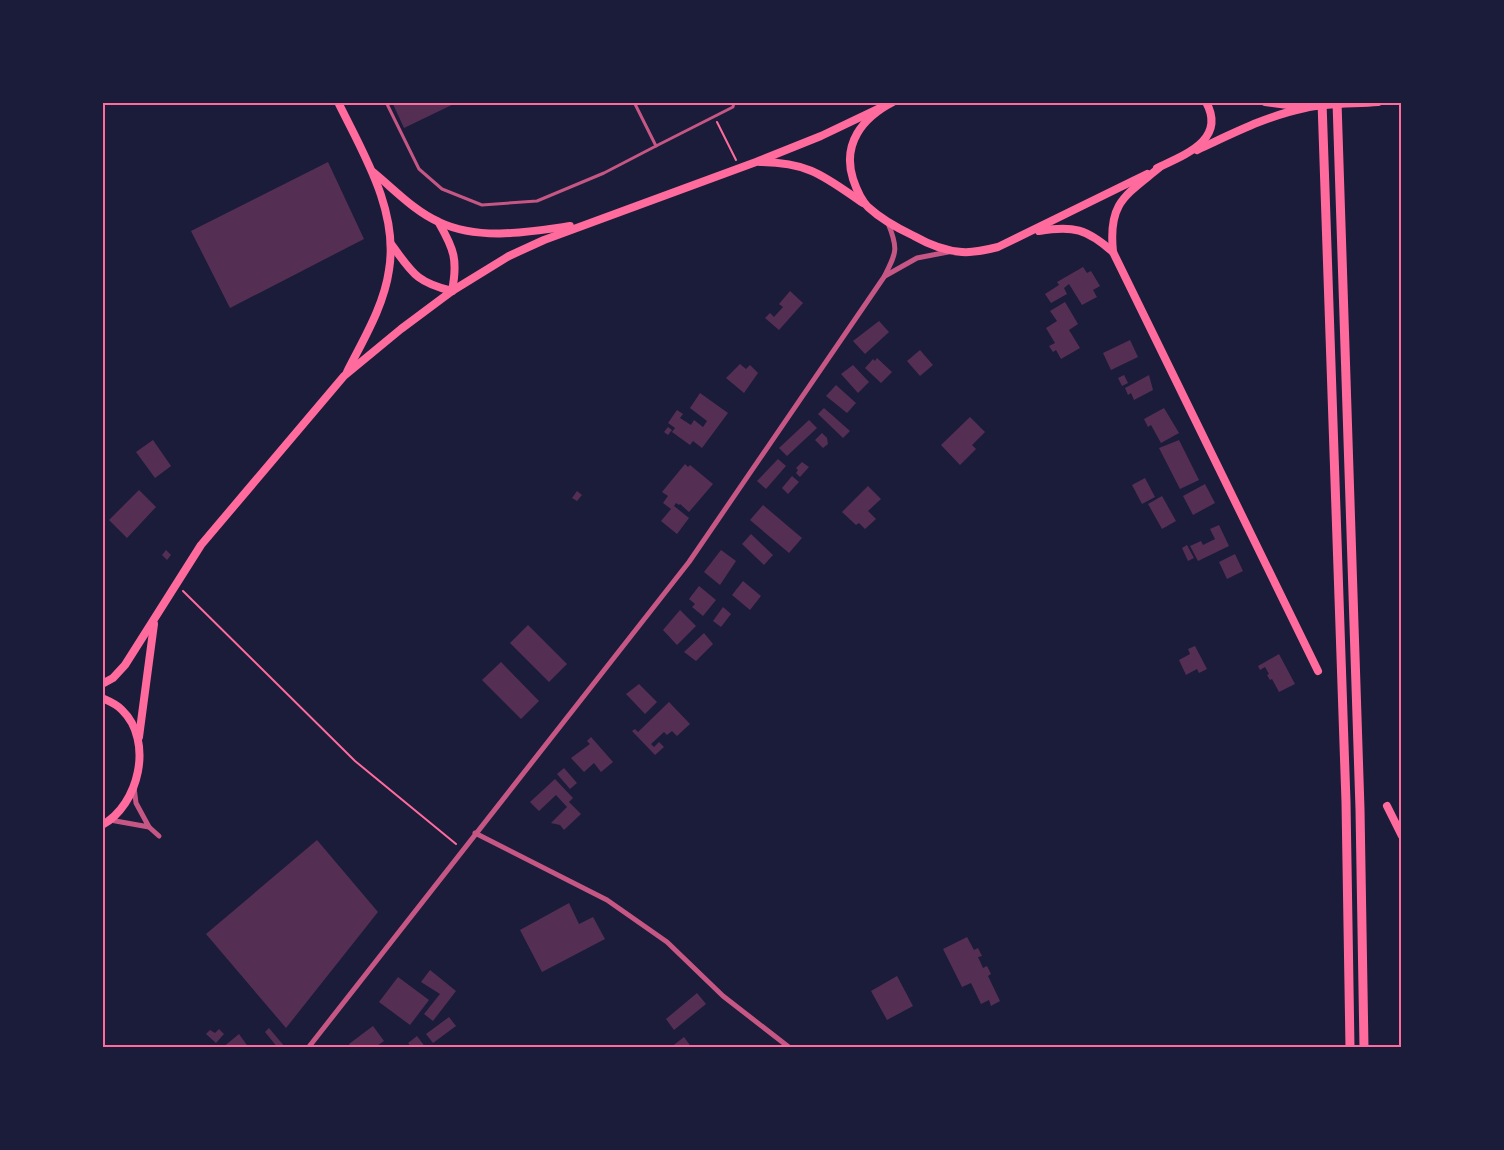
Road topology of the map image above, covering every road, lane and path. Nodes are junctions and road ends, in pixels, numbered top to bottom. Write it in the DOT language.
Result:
graph roads {
  1 [pos="338,102"];
  2 [pos="386,102"];
  3 [pos="634,102"];
  4 [pos="734,102"];
  5 [pos="1206,102"];
  6 [pos="1265,102"];
  7 [pos="1322,102"];
  8 [pos="1337,102"];
  9 [pos="1378,102"];
  10 [pos="890,104"];
  11 [pos="1307,107"];
  12 [pos="716,120"];
  13 [pos="656,146"];
  14 [pos="1193,151"];
  15 [pos="756,162"];
  16 [pos="1160,167"];
  17 [pos="740,168"];
  18 [pos="372,171"];
  19 [pos="866,205"];
  20 [pos="439,223"];
  21 [pos="583,224"];
  22 [pos="888,224"];
  23 [pos="1029,232"];
  24 [pos="391,244"];
  25 [pos="954,251"];
  26 [pos="1113,252"];
  27 [pos="884,277"];
  28 [pos="452,291"];
  29 [pos="344,376"];
  30 [pos="176,584"];
  31 [pos="155,619"];
  32 [pos="1318,671"];
  33 [pos="102,684"];
  34 [pos="102,698"];
  35 [pos="139,738"];
  36 [pos="134,784"];
  37 [pos="1387,806"];
  38 [pos="110,820"];
  39 [pos="102,825"];
  40 [pos="149,826"];
  41 [pos="475,833"];
  42 [pos="102,834"];
  43 [pos="159,836"];
  44 [pos="1402,837"];
  45 [pos="463,849"];
  46 [pos="308,1048"];
  47 [pos="790,1048"];
  48 [pos="1350,1048"];
  49 [pos="1364,1048"];
  1 -- 18 [label="main road"];
  2 -- 13 [label="lane"];
  3 -- 13 [label="lane"];
  4 -- 13 [label="lane"];
  5 -- 14 [label="main road"];
  6 -- 11 [label="main road"];
  7 -- 48 [label="highway"];
  8 -- 49 [label="highway"];
  9 -- 11 [label="main road"];
  10 -- 15 [label="main road"];
  10 -- 19 [label="main road"];
  11 -- 14 [label="main road"];
  12 -- 17 [label="path"];
  14 -- 16 [label="main road"];
  15 -- 17 [label="main road"];
  15 -- 19 [label="main road"];
  16 -- 23 [label="main road"];
  16 -- 26 [label="main road"];
  17 -- 21 [label="main road"];
  18 -- 20 [label="main road"];
  18 -- 24 [label="main road"];
  19 -- 22 [label="main road"];
  20 -- 21 [label="main road"];
  20 -- 28 [label="main road"];
  21 -- 28 [label="main road"];
  22 -- 25 [label="main road"];
  22 -- 27 [label="street"];
  23 -- 25 [label="main road"];
  23 -- 26 [label="main road"];
  24 -- 28 [label="main road"];
  24 -- 29 [label="main road"];
  25 -- 27 [label="street"];
  26 -- 32 [label="main road"];
  27 -- 41 [label="street"];
  28 -- 29 [label="main road"];
  29 -- 30 [label="main road"];
  30 -- 31 [label="main road"];
  30 -- 45 [label="path"];
  31 -- 33 [label="main road"];
  31 -- 35 [label="main road"];
  34 -- 35 [label="main road"];
  35 -- 36 [label="main road"];
  36 -- 38 [label="main road"];
  36 -- 40 [label="street"];
  37 -- 44 [label="main road"];
  38 -- 39 [label="main road"];
  38 -- 40 [label="street"];
  38 -- 42 [label="main road"];
  40 -- 43 [label="street"];
  41 -- 45 [label="street"];
  41 -- 47 [label="street"];
  45 -- 46 [label="street"];
}
